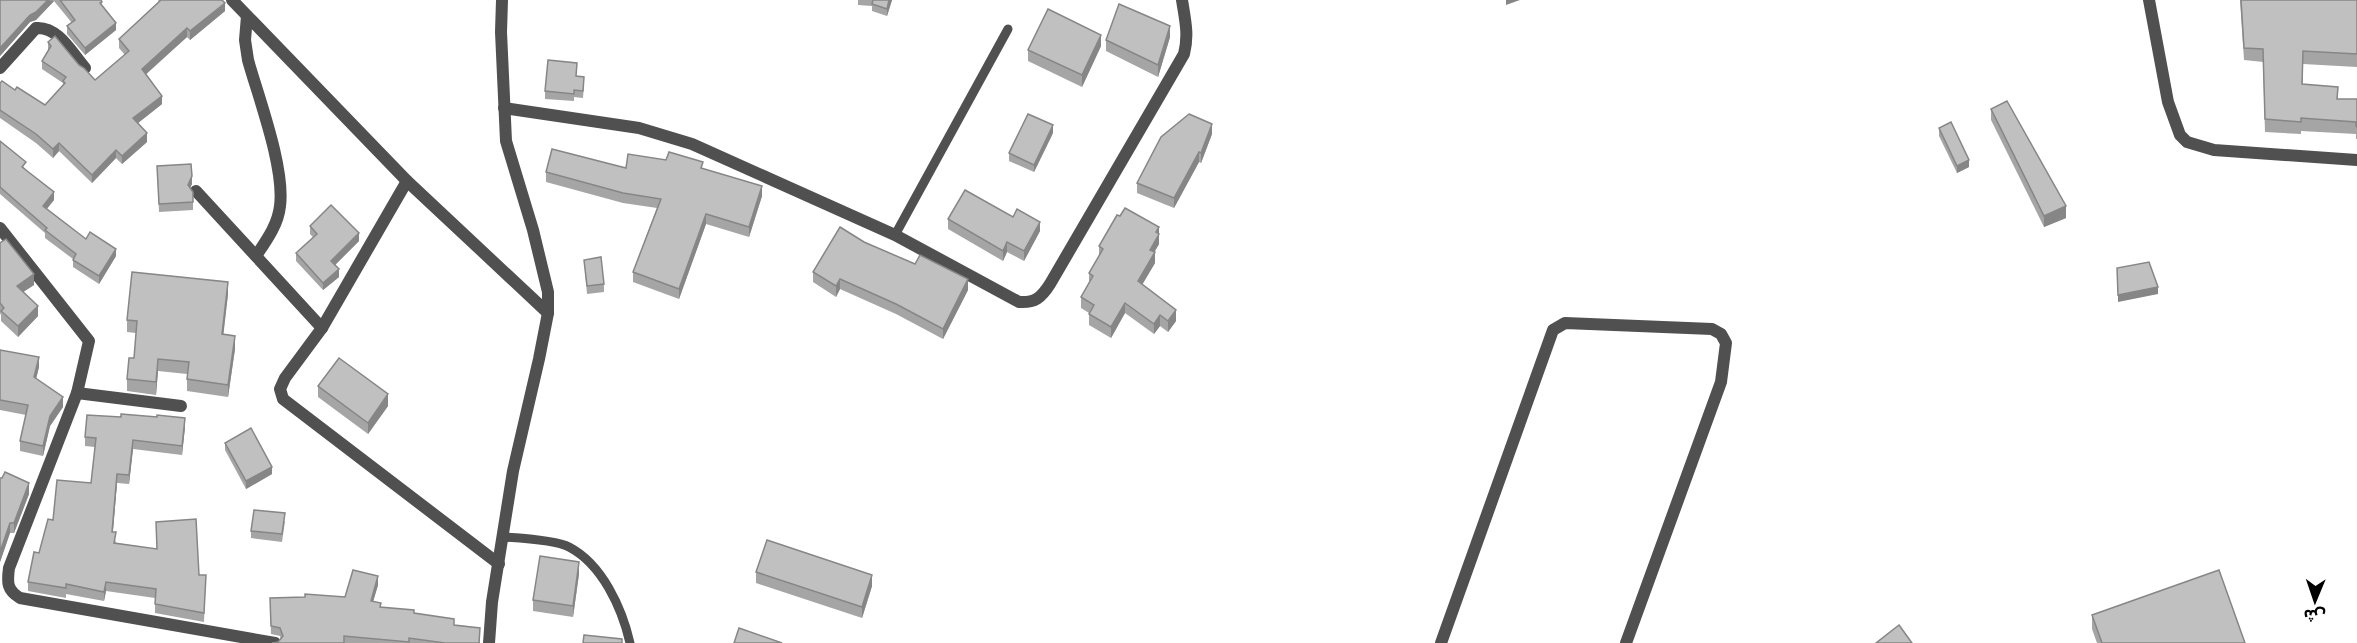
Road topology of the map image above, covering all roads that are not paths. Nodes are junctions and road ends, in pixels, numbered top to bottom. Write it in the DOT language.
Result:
graph roads {
  1 [pos="232,0"];
  2 [pos="502,0"];
  3 [pos="1182,0"];
  4 [pos="2149,0"];
  5 [pos="247,16"];
  6 [pos="1008,29"];
  7 [pos="0,68"];
  8 [pos="85,68"];
  9 [pos="504,108"];
  10 [pos="2357,159"];
  11 [pos="407,181"];
  12 [pos="196,191"];
  13 [pos="0,228"];
  14 [pos="895,235"];
  15 [pos="256,256"];
  16 [pos="548,313"];
  17 [pos="322,328"];
  18 [pos="77,393"];
  19 [pos="182,406"];
  20 [pos="503,537"];
  21 [pos="499,564"];
  22 [pos="275,643"];
  23 [pos="489,643"];
  24 [pos="630,643"];
  25 [pos="1441,643"];
  26 [pos="1626,643"];
  1 -- 5 [label="street"];
  2 -- 9 [label="street"];
  3 -- 14 [label="street"];
  4 -- 10 [label="street"];
  5 -- 11 [label="street"];
  5 -- 15 [label="street"];
  6 -- 14 [label="lane"];
  7 -- 8 [label="street"];
  9 -- 14 [label="street"];
  9 -- 16 [label="street"];
  11 -- 16 [label="street"];
  11 -- 17 [label="street"];
  12 -- 15 [label="street"];
  13 -- 18 [label="street"];
  15 -- 17 [label="street"];
  16 -- 20 [label="street"];
  17 -- 21 [label="street"];
  18 -- 19 [label="street"];
  18 -- 22 [label="street"];
  20 -- 21 [label="street"];
  20 -- 24 [label="lane"];
  21 -- 23 [label="street"];
  25 -- 26 [label="street"];
}
